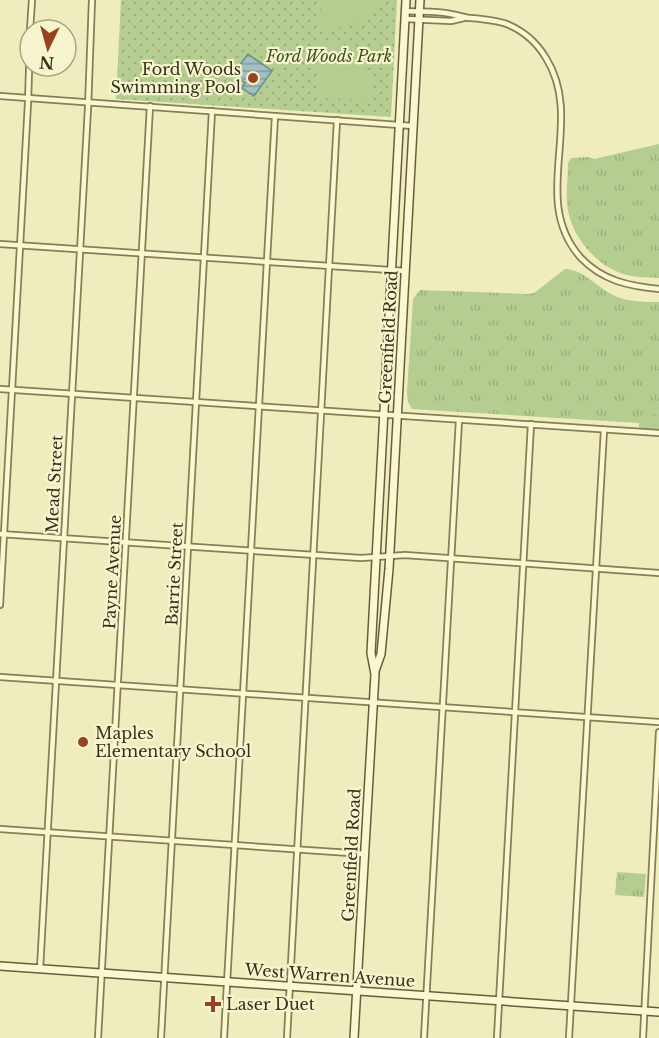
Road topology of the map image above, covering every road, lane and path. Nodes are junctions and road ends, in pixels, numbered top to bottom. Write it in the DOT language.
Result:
graph roads {
  1 [pos="32,0"];
  2 [pos="92,0"];
  3 [pos="406,0"];
  4 [pos="420,0"];
  5 [pos="406,11"];
  6 [pos="420,12"];
  7 [pos="31,18"];
  8 [pos="466,18"];
  9 [pos="405,19"];
  10 [pos="419,20"];
  11 [pos="29,78"];
  12 [pos="0,96"];
  13 [pos="28,98"];
  14 [pos="87,103"];
  15 [pos="150,106"];
  16 [pos="212,111"];
  17 [pos="275,116"];
  18 [pos="338,120"];
  19 [pos="400,125"];
  20 [pos="414,126"];
  21 [pos="0,244"];
  22 [pos="20,245"];
  23 [pos="80,249"];
  24 [pos="142,253"];
  25 [pos="204,257"];
  26 [pos="267,261"];
  27 [pos="329,266"];
  28 [pos="392,270"];
  29 [pos="406,271"];
  30 [pos="659,289"];
  31 [pos="0,389"];
  32 [pos="12,390"];
  33 [pos="72,394"];
  34 [pos="134,398"];
  35 [pos="196,402"];
  36 [pos="258,406"];
  37 [pos="321,410"];
  38 [pos="384,414"];
  39 [pos="397,415"];
  40 [pos="459,420"];
  41 [pos="531,424"];
  42 [pos="604,430"];
  43 [pos="659,433"];
  44 [pos="379,499"];
  45 [pos="393,500"];
  46 [pos="2,534"];
  47 [pos="63,538"];
  48 [pos="126,542"];
  49 [pos="188,546"];
  50 [pos="250,550"];
  51 [pos="313,555"];
  52 [pos="390,556"];
  53 [pos="376,558"];
  54 [pos="451,558"];
  55 [pos="523,563"];
  56 [pos="596,568"];
  57 [pos="659,573"];
  58 [pos="0,605"];
  59 [pos="375,674"];
  60 [pos="0,677"];
  61 [pos="56,681"];
  62 [pos="118,685"];
  63 [pos="180,689"];
  64 [pos="243,694"];
  65 [pos="305,698"];
  66 [pos="373,703"];
  67 [pos="442,707"];
  68 [pos="514,712"];
  69 [pos="587,717"];
  70 [pos="659,722"];
  71 [pos="659,732"];
  72 [pos="0,829"];
  73 [pos="48,832"];
  74 [pos="110,836"];
  75 [pos="172,841"];
  76 [pos="235,845"];
  77 [pos="297,849"];
  78 [pos="365,854"];
  79 [pos="0,966"];
  80 [pos="40,969"];
  81 [pos="102,973"];
  82 [pos="165,977"];
  83 [pos="227,982"];
  84 [pos="290,986"];
  85 [pos="357,991"];
  86 [pos="426,996"];
  87 [pos="499,1001"];
  88 [pos="571,1006"];
  89 [pos="644,1011"];
  90 [pos="659,1012"];
  91 [pos="98,1038"];
  92 [pos="161,1038"];
  93 [pos="224,1038"];
  94 [pos="287,1038"];
  95 [pos="354,1038"];
  96 [pos="424,1038"];
  97 [pos="497,1038"];
  98 [pos="569,1038"];
  99 [pos="643,1038"];
  1 -- 7 [label="street"];
  2 -- 14 [label="street, Mead Street"];
  3 -- 5 [label="main road, Greenfield Road"];
  4 -- 6 [label="main road, Greenfield Road"];
  5 -- 6 [label="street"];
  5 -- 9 [label="main road, Greenfield Road"];
  6 -- 8 [label="street"];
  6 -- 10 [label="main road, Greenfield Road"];
  8 -- 10 [label="street"];
  8 -- 30 [label="street"];
  9 -- 10 [label="street"];
  9 -- 19 [label="main road, Greenfield Road"];
  10 -- 20 [label="main road, Greenfield Road"];
  11 -- 13 [label="street"];
  12 -- 13 [label="street"];
  13 -- 14 [label="street"];
  13 -- 22 [label="street"];
  14 -- 15 [label="street"];
  14 -- 23 [label="street, Mead Street"];
  15 -- 16 [label="street"];
  15 -- 24 [label="street, Payne Avenue"];
  16 -- 17 [label="street"];
  16 -- 25 [label="street, Barrie Street"];
  17 -- 18 [label="street"];
  17 -- 26 [label="street"];
  18 -- 19 [label="street"];
  18 -- 27 [label="street"];
  19 -- 20 [label="street"];
  19 -- 28 [label="main road, Greenfield Road"];
  20 -- 29 [label="main road, Greenfield Road"];
  21 -- 22 [label="street"];
  22 -- 23 [label="street"];
  22 -- 32 [label="street"];
  23 -- 24 [label="street"];
  23 -- 33 [label="street, Mead Street"];
  24 -- 25 [label="street"];
  24 -- 34 [label="street, Payne Avenue"];
  25 -- 26 [label="street"];
  25 -- 35 [label="street, Barrie Street"];
  26 -- 27 [label="street"];
  26 -- 36 [label="street"];
  27 -- 28 [label="street"];
  27 -- 37 [label="street"];
  28 -- 29 [label="street"];
  28 -- 38 [label="main road, Greenfield Road"];
  29 -- 39 [label="main road, Greenfield Road"];
  31 -- 32 [label="street"];
  32 -- 33 [label="street"];
  32 -- 46 [label="street"];
  33 -- 34 [label="street"];
  33 -- 47 [label="street, Mead Street"];
  34 -- 35 [label="street"];
  34 -- 48 [label="street, Payne Avenue"];
  35 -- 36 [label="street"];
  35 -- 49 [label="street, Barrie Street"];
  36 -- 37 [label="street"];
  36 -- 50 [label="street"];
  37 -- 38 [label="street"];
  37 -- 51 [label="street"];
  38 -- 39 [label="street"];
  38 -- 44 [label="main road, Greenfield Road"];
  39 -- 40 [label="street"];
  39 -- 45 [label="main road, Greenfield Road"];
  40 -- 41 [label="street"];
  40 -- 54 [label="street"];
  41 -- 42 [label="street"];
  41 -- 55 [label="street"];
  42 -- 43 [label="street"];
  42 -- 56 [label="street"];
  44 -- 45 [label="main road"];
  44 -- 53 [label="main road, Greenfield Road"];
  45 -- 52 [label="main road, Greenfield Road"];
  46 -- 47 [label="street"];
  46 -- 58 [label="street"];
  47 -- 48 [label="street"];
  47 -- 61 [label="street, Mead Street"];
  48 -- 49 [label="street"];
  48 -- 62 [label="street, Payne Avenue"];
  49 -- 50 [label="street"];
  49 -- 63 [label="street, Barrie Street"];
  50 -- 51 [label="street"];
  50 -- 64 [label="street"];
  51 -- 53 [label="street"];
  51 -- 65 [label="street"];
  52 -- 53 [label="street"];
  52 -- 54 [label="street"];
  52 -- 59 [label="main road, Greenfield Road"];
  53 -- 59 [label="main road, Greenfield Road"];
  54 -- 55 [label="street"];
  54 -- 67 [label="street"];
  55 -- 56 [label="street"];
  55 -- 68 [label="street"];
  56 -- 57 [label="street"];
  56 -- 69 [label="street"];
  59 -- 66 [label="main road, Greenfield Road"];
  60 -- 61 [label="street"];
  61 -- 62 [label="street"];
  61 -- 73 [label="street, Mead Street"];
  62 -- 63 [label="street"];
  62 -- 74 [label="street, Payne Avenue"];
  63 -- 64 [label="street"];
  63 -- 75 [label="street, Barrie Street"];
  64 -- 65 [label="street"];
  64 -- 76 [label="street"];
  65 -- 66 [label="street"];
  65 -- 77 [label="street"];
  66 -- 67 [label="street"];
  66 -- 78 [label="main road, Greenfield Road"];
  67 -- 68 [label="street"];
  67 -- 86 [label="street"];
  68 -- 69 [label="street"];
  68 -- 87 [label="street"];
  69 -- 70 [label="street"];
  69 -- 88 [label="street"];
  71 -- 89 [label="street"];
  72 -- 73 [label="street"];
  73 -- 74 [label="street"];
  73 -- 80 [label="street, Mead Street"];
  74 -- 75 [label="street"];
  74 -- 81 [label="street, Payne Avenue"];
  75 -- 76 [label="street"];
  75 -- 82 [label="street, Barrie Street"];
  76 -- 77 [label="street"];
  76 -- 83 [label="street"];
  77 -- 78 [label="street"];
  77 -- 84 [label="street"];
  78 -- 85 [label="main road, Greenfield Road"];
  79 -- 80 [label="main road, West Warren Avenue"];
  80 -- 81 [label="main road, West Warren Avenue"];
  81 -- 82 [label="main road, West Warren Avenue"];
  81 -- 91 [label="street, Payne Avenue"];
  82 -- 83 [label="main road, West Warren Avenue"];
  82 -- 92 [label="street, Barrie Street"];
  83 -- 84 [label="main road, West Warren Avenue"];
  83 -- 93 [label="street"];
  84 -- 85 [label="main road, West Warren Avenue"];
  84 -- 94 [label="street"];
  85 -- 86 [label="main road, West Warren Avenue"];
  85 -- 95 [label="main road, Greenfield Road"];
  86 -- 87 [label="main road, West Warren Avenue"];
  86 -- 96 [label="street"];
  87 -- 88 [label="main road, West Warren Avenue"];
  87 -- 97 [label="street"];
  88 -- 89 [label="main road, West Warren Avenue"];
  88 -- 98 [label="street"];
  89 -- 90 [label="main road, West Warren Avenue"];
  89 -- 99 [label="street"];
}
